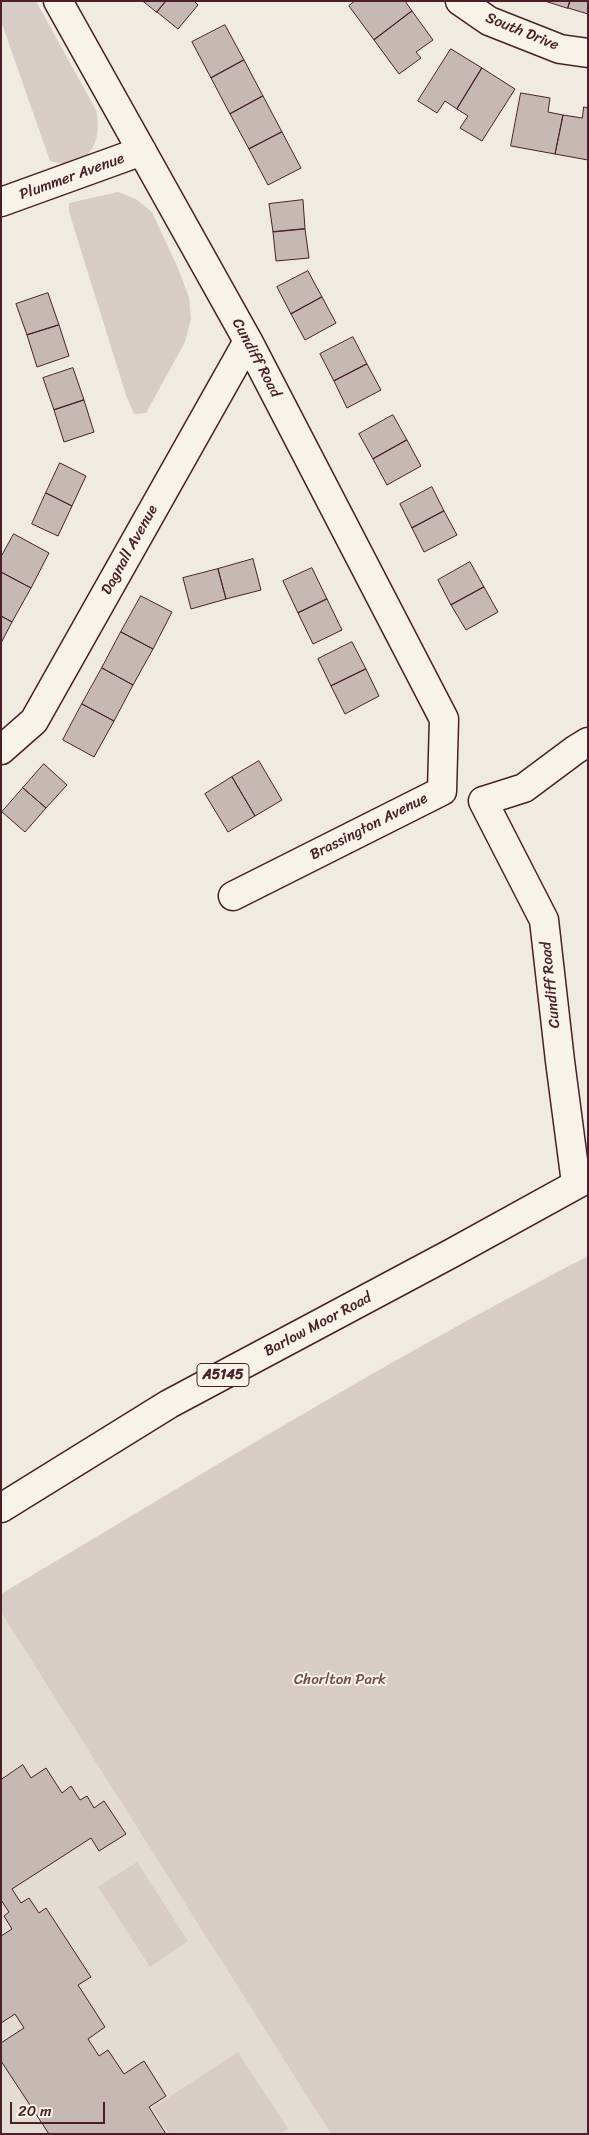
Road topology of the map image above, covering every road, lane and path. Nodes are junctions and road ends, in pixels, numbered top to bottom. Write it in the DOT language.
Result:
graph roads {
  1 [pos="58,1"];
  2 [pos="460,1"];
  3 [pos="588,53"];
  4 [pos="142,151"];
  5 [pos="1,202"];
  6 [pos="248,341"];
  7 [pos="444,719"];
  8 [pos="588,742"];
  9 [pos="1,750"];
  10 [pos="233,896"];
  11 [pos="582,1181"];
  12 [pos="1,1508"];
  1 -- 4 [label="street, Cundiff Road"];
  2 -- 3 [label="street, South Drive"];
  4 -- 5 [label="street, Plummer Avenue"];
  4 -- 6 [label="street, Cundiff Road"];
  6 -- 7 [label="street, Cundiff Road"];
  6 -- 9 [label="street, Dagnall Avenue"];
  7 -- 10 [label="street, Brassington Avenue"];
  8 -- 11 [label="street, Cundiff Road"];
  11 -- 12 [label="street, Barlow Moor Road / A5145"];
}
